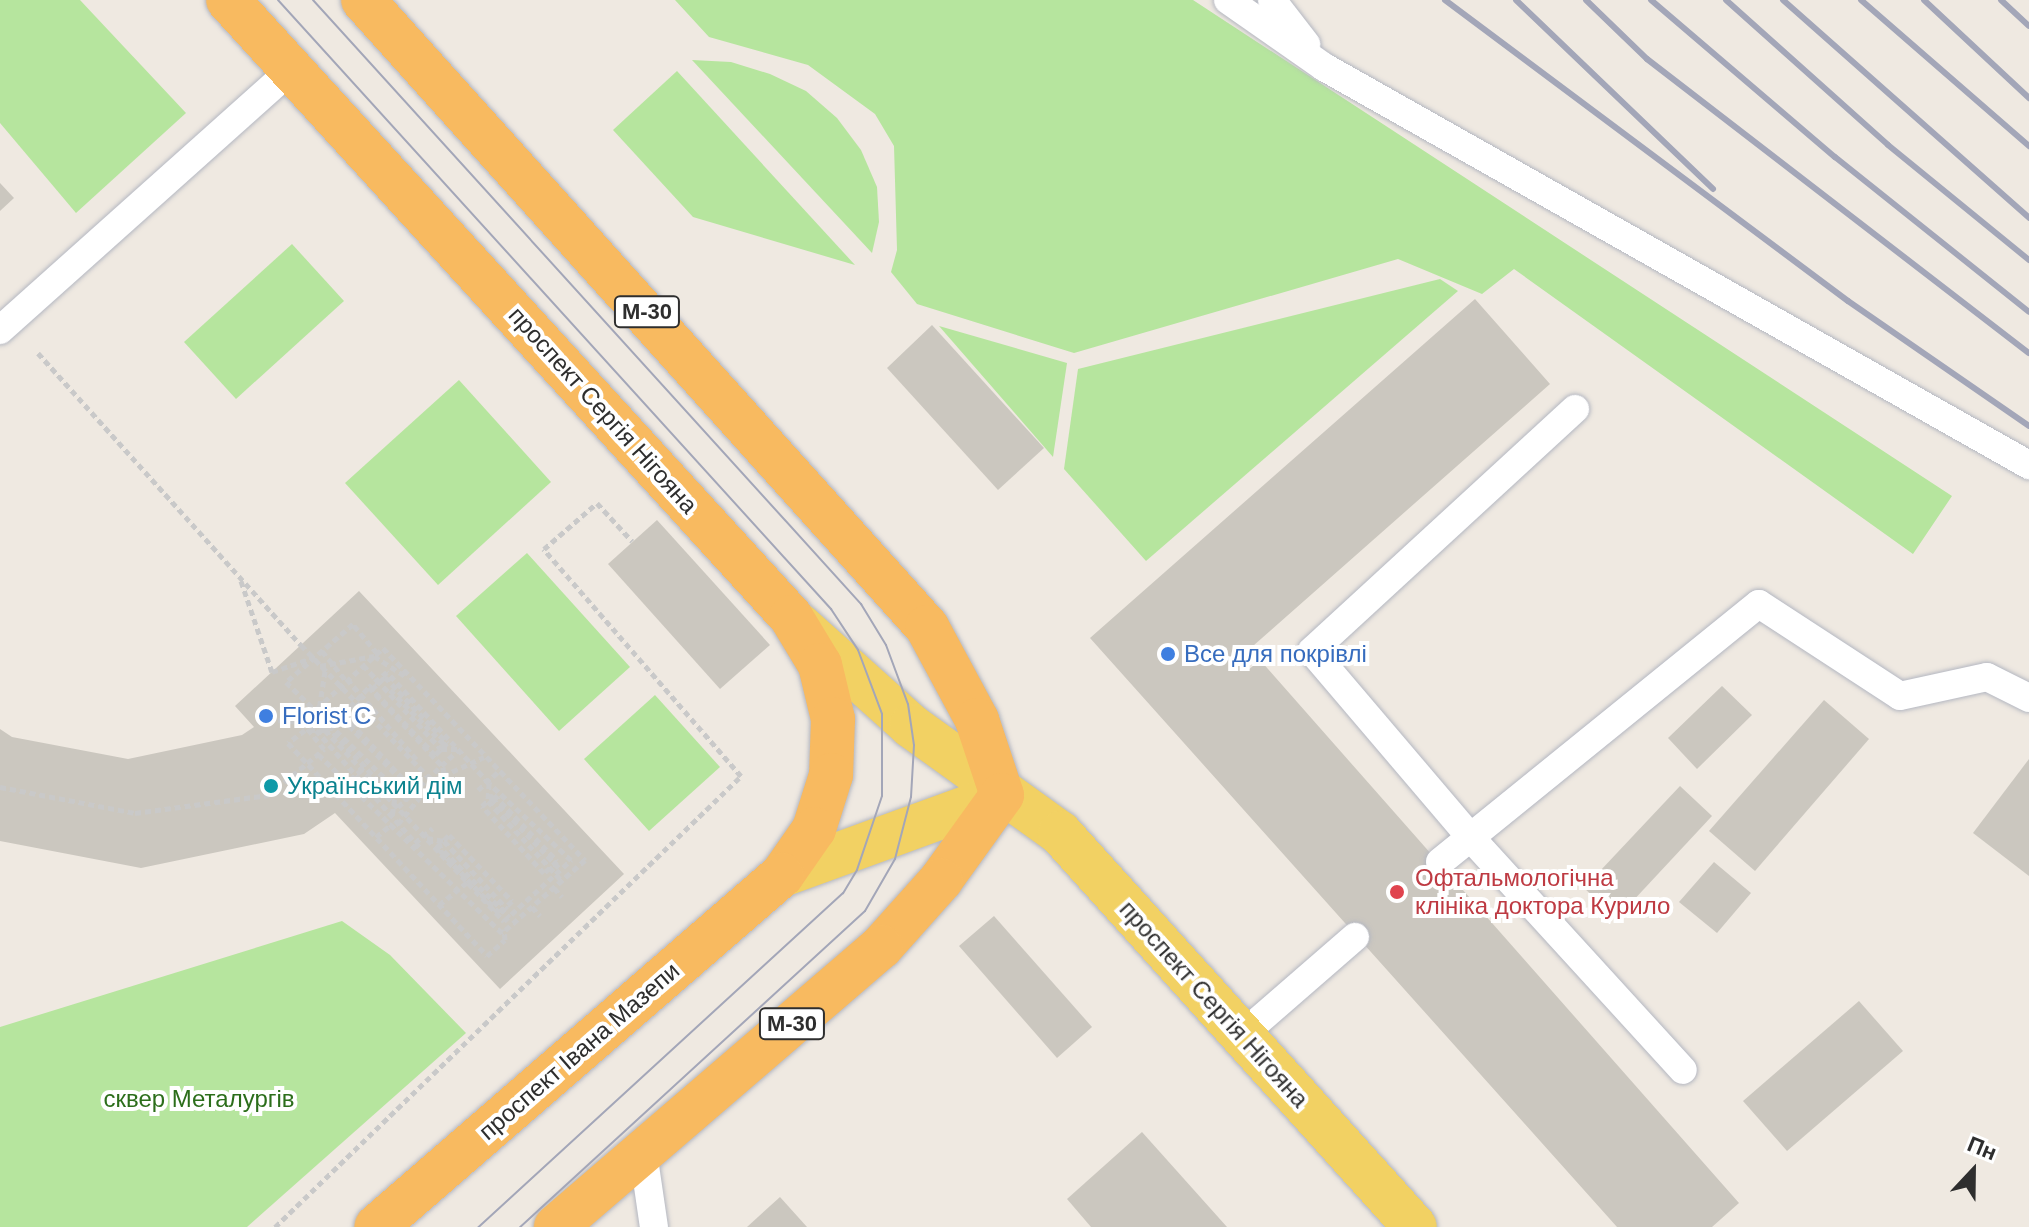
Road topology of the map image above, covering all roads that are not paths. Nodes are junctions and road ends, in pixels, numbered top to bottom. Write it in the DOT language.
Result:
graph roads {
  1 [pos="228,0"];
  2 [pos="363,0"];
  3 [pos="1228,0"];
  4 [pos="1272,0"];
  5 [pos="1324,67"];
  6 [pos="292,69"];
  7 [pos="5,326"];
  8 [pos="1575,409"];
  9 [pos="2029,465"];
  10 [pos="791,617"];
  11 [pos="2029,698"];
  12 [pos="1002,795"];
  13 [pos="1471,838"];
  14 [pos="1440,862"];
  15 [pos="782,875"];
  16 [pos="1355,937"];
  17 [pos="1241,1036"];
  18 [pos="1683,1070"];
  19 [pos="643,1152"];
  20 [pos="376,1227"];
  21 [pos="556,1227"];
  22 [pos="654,1227"];
  23 [pos="1415,1227"];
  1 -- 6 [label="highway, проспект Сергія Нігояна"];
  2 -- 12 [label="highway, М-30"];
  3 -- 5 [label="lane"];
  4 -- 5 [label="lane"];
  5 -- 9 [label="lane"];
  6 -- 7 [label="lane"];
  6 -- 10 [label="highway, проспект Сергія Нігояна"];
  8 -- 13 [label="lane"];
  10 -- 12 [label="main road, проспект Сергія Нігояна"];
  10 -- 15 [label="highway, проспект Івана Мазепи"];
  11 -- 13 [label="lane"];
  12 -- 15 [label="main road, проспект Івана Мазепи"];
  12 -- 17 [label="main road, проспект Сергія Нігояна"];
  12 -- 19 [label="highway, М-30"];
  13 -- 14 [label="lane"];
  13 -- 18 [label="lane"];
  15 -- 20 [label="highway, проспект Івана Мазепи"];
  16 -- 17 [label="lane"];
  17 -- 23 [label="main road, проспект Сергія Нігояна"];
  19 -- 21 [label="highway, М-30"];
  19 -- 22 [label="lane"];
}
